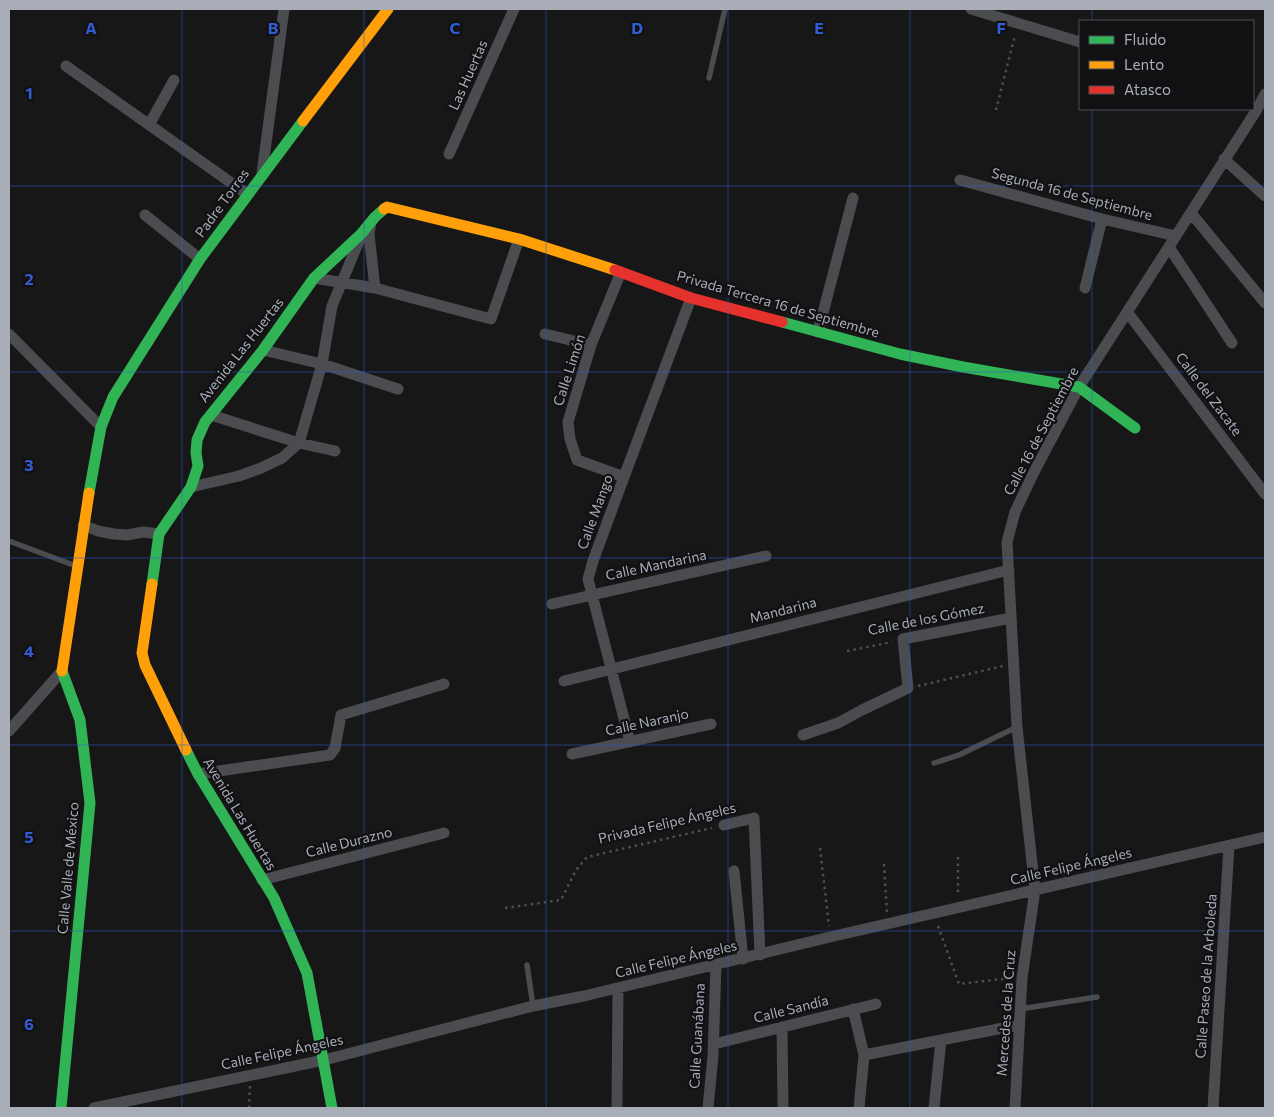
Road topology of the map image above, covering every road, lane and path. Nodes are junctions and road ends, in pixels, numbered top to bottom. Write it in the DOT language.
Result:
graph roads {
  1 [pos="284,9"];
  2 [pos="388,9"];
  3 [pos="514,9"];
  4 [pos="725,9"];
  5 [pos="971,9"];
  6 [pos="1017,24"];
  7 [pos="1079,42"];
  8 [pos="66,66"];
  9 [pos="708,78"];
  10 [pos="174,80"];
  11 [pos="1265,94"];
  12 [pos="996,110"];
  13 [pos="1261,114"];
  14 [pos="149,125"];
  15 [pos="449,154"];
  16 [pos="1224,159"];
  17 [pos="262,174"];
  18 [pos="960,180"];
  19 [pos="247,194"];
  20 [pos="1265,196"];
  21 [pos="853,198"];
  22 [pos="387,207"];
  23 [pos="1191,213"];
  24 [pos="146,216"];
  25 [pos="1102,219"];
  26 [pos="371,222"];
  27 [pos="361,234"];
  28 [pos="1176,236"];
  29 [pos="519,239"];
  30 [pos="1169,247"];
  31 [pos="200,259"];
  32 [pos="621,272"];
  33 [pos="314,278"];
  34 [pos="340,284"];
  35 [pos="375,288"];
  36 [pos="1085,288"];
  37 [pos="691,298"];
  38 [pos="1265,304"];
  39 [pos="1128,313"];
  40 [pos="818,332"];
  41 [pos="9,334"];
  42 [pos="545,334"];
  43 [pos="1232,343"];
  44 [pos="591,345"];
  45 [pos="264,350"];
  46 [pos="322,364"];
  47 [pos="1079,387"];
  48 [pos="398,389"];
  49 [pos="210,415"];
  50 [pos="101,427"];
  51 [pos="1135,428"];
  52 [pos="299,443"];
  53 [pos="334,451"];
  54 [pos="624,477"];
  55 [pos="191,488"];
  56 [pos="1265,494"];
  57 [pos="83,525"];
  58 [pos="159,534"];
  59 [pos="9,541"];
  60 [pos="766,556"];
  61 [pos="78,567"];
  62 [pos="1009,570"];
  63 [pos="592,594"];
  64 [pos="552,604"];
  65 [pos="1011,618"];
  66 [pos="904,639"];
  67 [pos="847,651"];
  68 [pos="1014,663"];
  69 [pos="610,668"];
  70 [pos="62,672"];
  71 [pos="564,681"];
  72 [pos="444,684"];
  73 [pos="908,688"];
  74 [pos="711,724"];
  75 [pos="1017,727"];
  76 [pos="9,731"];
  77 [pos="803,735"];
  78 [pos="630,742"];
  79 [pos="572,754"];
  80 [pos="934,763"];
  81 [pos="198,774"];
  82 [pos="724,825"];
  83 [pos="444,833"];
  84 [pos="1265,837"];
  85 [pos="612,839"];
  86 [pos="1229,846"];
  87 [pos="820,848"];
  88 [pos="958,857"];
  89 [pos="884,864"];
  90 [pos="734,871"];
  91 [pos="262,880"];
  92 [pos="1034,890"];
  93 [pos="505,908"];
  94 [pos="958,908"];
  95 [pos="888,924"];
  96 [pos="938,926"];
  97 [pos="830,937"];
  98 [pos="760,955"];
  99 [pos="743,958"];
  100 [pos="527,965"];
  101 [pos="716,965"];
  102 [pos="1022,978"];
  103 [pos="618,988"];
  104 [pos="1096,997"];
  105 [pos="876,1004"];
  106 [pos="533,1006"];
  107 [pos="853,1009"];
  108 [pos="1020,1009"];
  109 [pos="1019,1025"];
  110 [pos="782,1027"];
  111 [pos="941,1040"];
  112 [pos="714,1044"];
  113 [pos="864,1055"];
  114 [pos="324,1060"];
  115 [pos="250,1075"];
  116 [pos="61,1108"];
  117 [pos="94,1108"];
  118 [pos="249,1108"];
  119 [pos="332,1108"];
  120 [pos="617,1108"];
  121 [pos="708,1108"];
  122 [pos="783,1108"];
  123 [pos="859,1108"];
  124 [pos="934,1108"];
  125 [pos="1015,1108"];
  126 [pos="1213,1108"];
  1 -- 17 [label="street"];
  2 -- 17 [label="street, Padre Torres"];
  3 -- 15 [label="street, Las Huertas"];
  4 -- 9 [label="lane"];
  5 -- 6 [label="street"];
  6 -- 7 [label="street"];
  6 -- 12 [label="path"];
  8 -- 14 [label="street"];
  10 -- 14 [label="street"];
  11 -- 13 [label="street, Calle 16 de Septiembre"];
  13 -- 16 [label="street, Calle 16 de Septiembre"];
  14 -- 19 [label="street"];
  16 -- 20 [label="street"];
  16 -- 23 [label="street, Calle 16 de Septiembre"];
  17 -- 19 [label="street, Padre Torres"];
  18 -- 25 [label="street, Segunda 16 de Septiembre"];
  19 -- 31 [label="street, Padre Torres"];
  21 -- 40 [label="street"];
  22 -- 26 [label="street, Avenida Las Huertas"];
  22 -- 29 [label="street, Privada Tercera 16 de Septiembre"];
  23 -- 28 [label="street, Calle 16 de Septiembre"];
  23 -- 38 [label="street"];
  24 -- 31 [label="street"];
  25 -- 28 [label="street, Segunda 16 de Septiembre"];
  25 -- 36 [label="street"];
  26 -- 27 [label="street, Avenida Las Huertas"];
  26 -- 35 [label="street"];
  27 -- 33 [label="street, Avenida Las Huertas"];
  27 -- 34 [label="street"];
  28 -- 30 [label="street, Calle 16 de Septiembre"];
  29 -- 32 [label="street, Privada Tercera 16 de Septiembre"];
  29 -- 35 [label="street"];
  30 -- 39 [label="street, Calle 16 de Septiembre"];
  30 -- 43 [label="street"];
  31 -- 50 [label="street, Padre Torres"];
  32 -- 37 [label="street, Privada Tercera 16 de Septiembre"];
  32 -- 44 [label="street, Calle Limón"];
  33 -- 34 [label="street"];
  33 -- 45 [label="street, Avenida Las Huertas"];
  34 -- 35 [label="street"];
  34 -- 46 [label="street"];
  37 -- 40 [label="street, Privada Tercera 16 de Septiembre"];
  37 -- 54 [label="street, Calle Mango"];
  39 -- 47 [label="street, Calle 16 de Septiembre"];
  39 -- 56 [label="street, Calle del Zacate"];
  40 -- 47 [label="street, Privada Tercera 16 de Septiembre"];
  41 -- 50 [label="street"];
  42 -- 44 [label="street"];
  44 -- 54 [label="street, Calle Limón"];
  45 -- 46 [label="street"];
  45 -- 49 [label="street, Avenida Las Huertas"];
  46 -- 48 [label="street"];
  46 -- 52 [label="street"];
  47 -- 51 [label="street"];
  47 -- 62 [label="street, Calle 16 de Septiembre"];
  49 -- 52 [label="street"];
  49 -- 55 [label="street, Avenida Las Huertas"];
  50 -- 57 [label="street, Calle Valle de México"];
  52 -- 53 [label="street"];
  52 -- 55 [label="street"];
  54 -- 63 [label="street, Calle Mango"];
  55 -- 58 [label="street, Avenida Las Huertas"];
  57 -- 58 [label="street"];
  57 -- 61 [label="street, Calle Valle de México"];
  58 -- 81 [label="street, Avenida Las Huertas"];
  59 -- 61 [label="lane"];
  60 -- 63 [label="street, Calle Mandarina"];
  61 -- 70 [label="street, Calle Valle de México"];
  62 -- 65 [label="street, Calle 16 de Septiembre"];
  62 -- 69 [label="street, Mandarina"];
  63 -- 64 [label="street, Calle Mandarina"];
  63 -- 69 [label="street, Calle Mango"];
  65 -- 66 [label="street, Calle de los Gómez"];
  65 -- 68 [label="street, Calle 16 de Septiembre"];
  66 -- 67 [label="path, Calle de los Gómez"];
  66 -- 73 [label="street"];
  68 -- 73 [label="path"];
  68 -- 75 [label="street, Calle 16 de Septiembre"];
  69 -- 71 [label="street, Mandarina"];
  69 -- 78 [label="street, Calle Mango"];
  70 -- 76 [label="street"];
  70 -- 116 [label="street, Calle Valle de México"];
  72 -- 81 [label="street"];
  73 -- 77 [label="street"];
  74 -- 78 [label="street, Calle Naranjo"];
  75 -- 80 [label="lane"];
  75 -- 92 [label="street, Calle 16 de Septiembre"];
  78 -- 79 [label="street, Calle Naranjo"];
  81 -- 91 [label="street, Avenida Las Huertas"];
  82 -- 85 [label="path"];
  82 -- 93 [label="path, Privada Felipe Ángeles"];
  82 -- 98 [label="street, Privada Felipe Ángeles"];
  83 -- 91 [label="street, Calle Durazno"];
  84 -- 86 [label="street, Calle Felipe Ángeles"];
  86 -- 92 [label="street, Calle Felipe Ángeles"];
  86 -- 126 [label="street, Calle Paseo de la Arboleda"];
  87 -- 97 [label="path"];
  88 -- 94 [label="path"];
  89 -- 95 [label="path"];
  90 -- 99 [label="street"];
  91 -- 114 [label="street, Avenida Las Huertas"];
  92 -- 94 [label="street, Calle Felipe Ángeles"];
  92 -- 102 [label="street, Mercedes de la Cruz"];
  94 -- 95 [label="street, Calle Felipe Ángeles"];
  95 -- 97 [label="street, Calle Felipe Ángeles"];
  96 -- 102 [label="path"];
  97 -- 98 [label="street, Calle Felipe Ángeles"];
  98 -- 99 [label="street, Calle Felipe Ángeles"];
  99 -- 101 [label="street, Calle Felipe Ángeles"];
  100 -- 106 [label="lane"];
  101 -- 103 [label="street, Calle Felipe Ángeles"];
  101 -- 112 [label="street, Calle Guanábana"];
  102 -- 108 [label="street, Mercedes de la Cruz"];
  103 -- 106 [label="street, Calle Felipe Ángeles"];
  103 -- 120 [label="street"];
  104 -- 108 [label="lane"];
  105 -- 107 [label="street, Calle Sandía"];
  106 -- 114 [label="street, Calle Felipe Ángeles"];
  107 -- 110 [label="street, Calle Sandía"];
  107 -- 113 [label="street"];
  108 -- 109 [label="street, Mercedes de la Cruz"];
  109 -- 111 [label="street"];
  109 -- 125 [label="street, Mercedes de la Cruz"];
  110 -- 112 [label="street, Calle Sandía"];
  110 -- 122 [label="street"];
  111 -- 113 [label="street"];
  111 -- 124 [label="street"];
  112 -- 121 [label="street, Calle Guanábana"];
  113 -- 123 [label="street"];
  114 -- 115 [label="street, Calle Felipe Ángeles"];
  114 -- 119 [label="street, Avenida Las Huertas"];
  115 -- 117 [label="street, Calle Felipe Ángeles"];
  115 -- 118 [label="path"];
}
